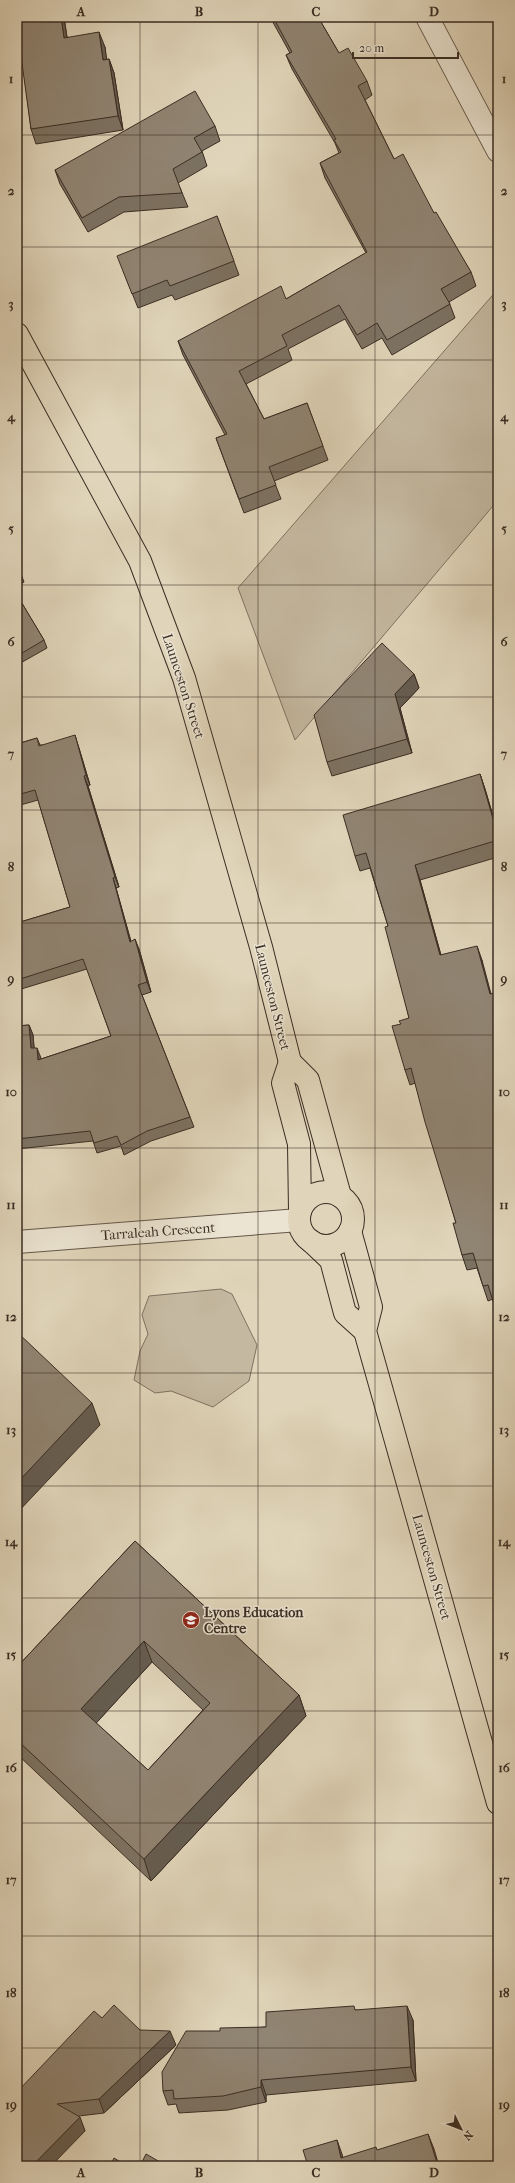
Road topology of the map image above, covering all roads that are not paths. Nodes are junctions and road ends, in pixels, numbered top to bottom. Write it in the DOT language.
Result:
graph roads {
  1 [pos="427,17"];
  2 [pos="498,151"];
  3 [pos="17,334"];
  4 [pos="290,1062"];
  5 [pos="324,1138"];
  6 [pos="300,1144"];
  7 [pos="340,1196"];
  8 [pos="299,1216"];
  9 [pos="350,1231"];
  10 [pos="311,1241"];
  11 [pos="17,1242"];
  12 [pos="365,1330"];
  13 [pos="498,1803"];
  1 -- 2 [label="street"];
  3 -- 4 [label="main road, Launceston Street"];
  4 -- 5 [label="main road, Launceston Street"];
  4 -- 6 [label="main road, Launceston Street"];
  5 -- 6 [label="main road"];
  5 -- 7 [label="main road, Launceston Street"];
  6 -- 8 [label="main road, Launceston Street"];
  7 -- 8 [label="main road"];
  7 -- 9 [label="main road"];
  8 -- 10 [label="main road"];
  8 -- 11 [label="street, Tarraleah Crescent"];
  9 -- 10 [label="main road"];
  9 -- 12 [label="main road"];
  10 -- 12 [label="main road"];
  12 -- 13 [label="main road, Launceston Street"];
}
